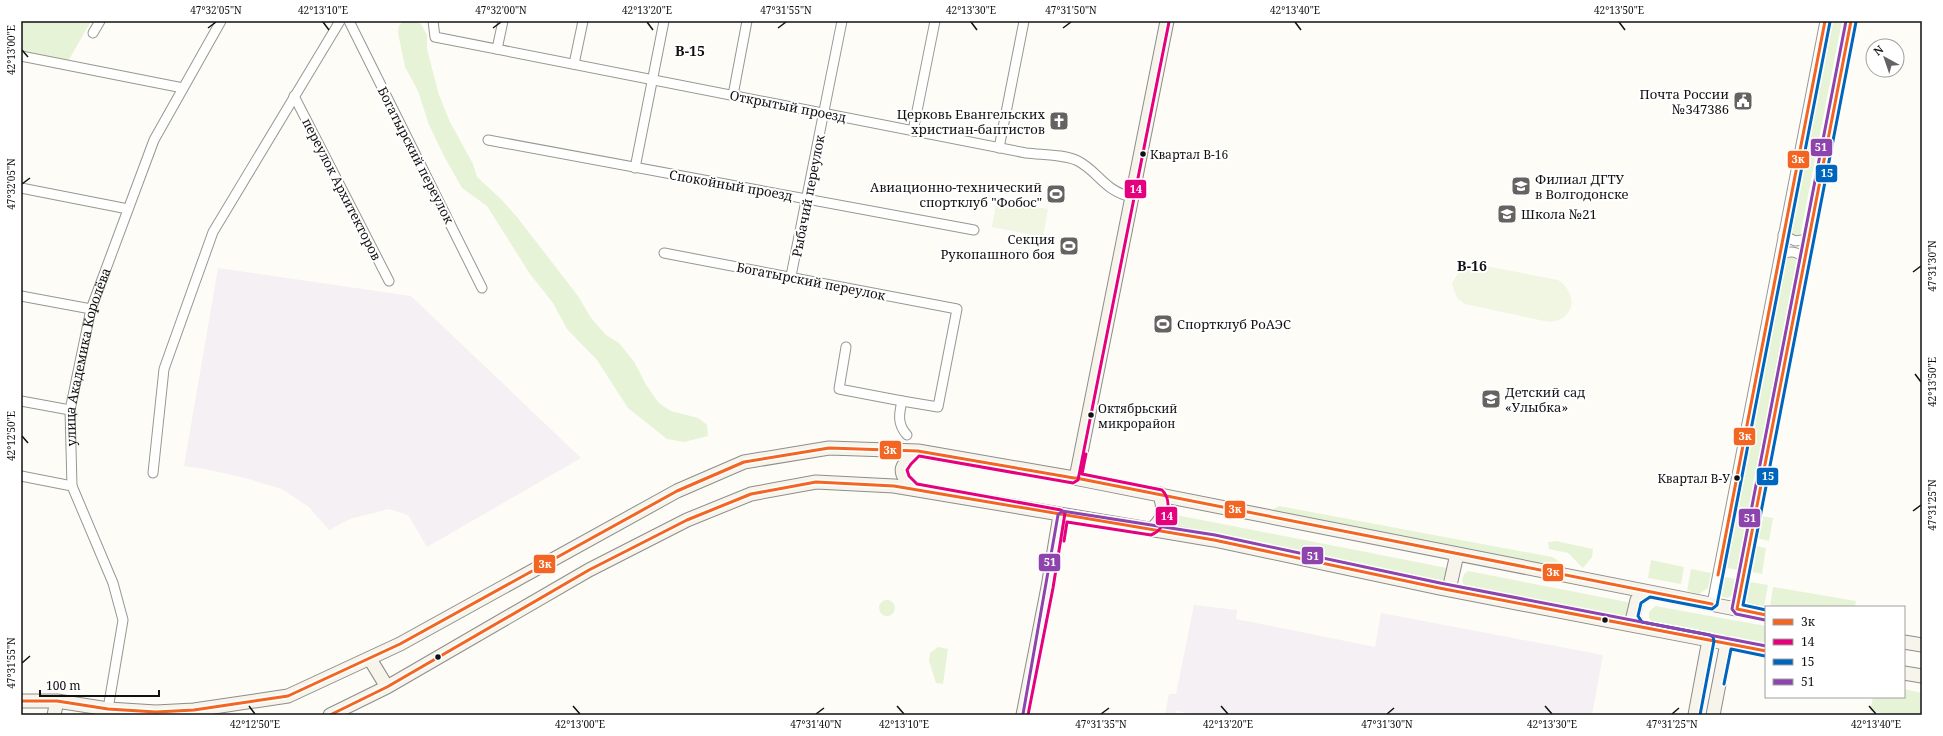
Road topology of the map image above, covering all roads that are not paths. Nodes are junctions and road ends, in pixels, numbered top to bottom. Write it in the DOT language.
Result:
graph roads {
  1 [pos="100,21"];
  2 [pos="221,21"];
  3 [pos="340,21"];
  4 [pos="349,21"];
  5 [pos="433,21"];
  6 [pos="502,21"];
  7 [pos="582,21"];
  8 [pos="664,21"];
  9 [pos="747,21"];
  10 [pos="842,21"];
  11 [pos="935,21"];
  12 [pos="1024,21"];
  13 [pos="1166,21"];
  14 [pos="1825,21"];
  15 [pos="1851,21"];
  16 [pos="94,33"];
  17 [pos="497,49"];
  18 [pos="21,56"];
  19 [pos="574,64"];
  20 [pos="652,80"];
  21 [pos="183,88"];
  22 [pos="732,95"];
  23 [pos="294,96"];
  24 [pos="824,113"];
  25 [pos="913,131"];
  26 [pos="488,140"];
  27 [pos="999,148"];
  28 [pos="635,168"];
  29 [pos="21,188"];
  30 [pos="1130,196"];
  31 [pos="808,199"];
  32 [pos="128,209"];
  33 [pos="974,230"];
  34 [pos="1783,235"];
  35 [pos="1809,239"];
  36 [pos="664,253"];
  37 [pos="1780,256"];
  38 [pos="1805,259"];
  39 [pos="791,276"];
  40 [pos="389,281"];
  41 [pos="482,288"];
  42 [pos="21,296"];
  43 [pos="91,309"];
  44 [pos="846,347"];
  45 [pos="21,401"];
  46 [pos="902,401"];
  47 [pos="70,410"];
  48 [pos="907,435"];
  49 [pos="918,451"];
  50 [pos="153,473"];
  51 [pos="21,476"];
  52 [pos="1075,478"];
  53 [pos="72,486"];
  54 [pos="915,490"];
  55 [pos="1160,494"];
  56 [pos="1061,515"];
  57 [pos="1151,530"];
  58 [pos="1457,554"];
  59 [pos="1448,590"];
  60 [pos="1649,592"];
  61 [pos="1712,604"];
  62 [pos="1737,609"];
  63 [pos="1765,615"];
  64 [pos="1639,626"];
  65 [pos="1709,640"];
  66 [pos="1905,642"];
  67 [pos="1727,643"];
  68 [pos="1922,645"];
  69 [pos="1765,651"];
  70 [pos="370,659"];
  71 [pos="1905,673"];
  72 [pos="1922,676"];
  73 [pos="387,688"];
  74 [pos="21,701"];
  75 [pos="57,701"];
  76 [pos="108,709"];
  77 [pos="83,710"];
  78 [pos="54,715"];
  79 [pos="330,715"];
  80 [pos="1024,715"];
  81 [pos="1028,715"];
  82 [pos="1695,715"];
  83 [pos="1713,715"];
  1 -- 16 [label="street"];
  2 -- 21 [label="street, улица Академика Королёва"];
  3 -- 23 [label="street"];
  4 -- 41 [label="street, Богатырский переулок"];
  5 -- 17 [label="street, Открытый проезд"];
  6 -- 17 [label="street"];
  7 -- 19 [label="street"];
  8 -- 20 [label="street"];
  9 -- 22 [label="street"];
  10 -- 24 [label="street, Рыбачий переулок"];
  11 -- 25 [label="street"];
  12 -- 27 [label="street"];
  13 -- 30 [label="main road"];
  14 -- 34 [label="street"];
  15 -- 35 [label="street"];
  17 -- 19 [label="street, Открытый проезд"];
  18 -- 21 [label="street"];
  19 -- 20 [label="street, Открытый проезд"];
  20 -- 22 [label="street, Открытый проезд"];
  20 -- 28 [label="street"];
  21 -- 32 [label="street, улица Академика Королёва"];
  22 -- 24 [label="street, Открытый проезд"];
  23 -- 40 [label="street, переулок Архитекторов"];
  23 -- 50 [label="street"];
  24 -- 25 [label="street, Открытый проезд"];
  24 -- 31 [label="street, Рыбачий переулок"];
  25 -- 27 [label="street, Открытый проезд"];
  26 -- 28 [label="street, Спокойный проезд"];
  27 -- 30 [label="street, Открытый проезд"];
  28 -- 31 [label="street, Спокойный проезд"];
  29 -- 32 [label="street"];
  30 -- 52 [label="main road"];
  31 -- 33 [label="street, Спокойный проезд"];
  31 -- 39 [label="street, Рыбачий переулок"];
  32 -- 43 [label="street, улица Академика Королёва"];
  34 -- 35 [label="street"];
  34 -- 37 [label="street"];
  35 -- 38 [label="street"];
  36 -- 39 [label="street, Богатырский переулок"];
  37 -- 38 [label="street"];
  37 -- 61 [label="street"];
  38 -- 62 [label="street"];
  39 -- 46 [label="street, Богатырский переулок"];
  42 -- 43 [label="street"];
  43 -- 47 [label="street, улица Академика Королёва"];
  44 -- 46 [label="street"];
  45 -- 47 [label="street"];
  46 -- 48 [label="street"];
  47 -- 53 [label="street, улица Академика Королёва"];
  49 -- 52 [label="main road"];
  49 -- 54 [label="main road"];
  49 -- 70 [label="main road"];
  51 -- 53 [label="street"];
  52 -- 55 [label="main road"];
  53 -- 76 [label="street, улица Академика Королёва"];
  54 -- 56 [label="main road"];
  54 -- 73 [label="main road"];
  55 -- 57 [label="main road"];
  55 -- 58 [label="main road"];
  56 -- 57 [label="main road"];
  56 -- 80 [label="main road"];
  56 -- 81 [label="main road"];
  57 -- 59 [label="main road"];
  58 -- 59 [label="main road"];
  58 -- 60 [label="main road"];
  59 -- 64 [label="main road"];
  60 -- 61 [label="main road"];
  60 -- 64 [label="main road"];
  61 -- 62 [label="main road"];
  62 -- 63 [label="main road"];
  64 -- 65 [label="main road"];
  65 -- 67 [label="main road"];
  65 -- 82 [label="main road"];
  66 -- 68 [label="main road"];
  67 -- 69 [label="main road"];
  67 -- 83 [label="main road"];
  70 -- 73 [label="main road"];
  70 -- 76 [label="main road"];
  71 -- 72 [label="main road"];
  73 -- 79 [label="main road"];
  74 -- 75 [label="main road"];
  75 -- 77 [label="main road"];
  75 -- 78 [label="main road"];
  76 -- 77 [label="main road"];
}
